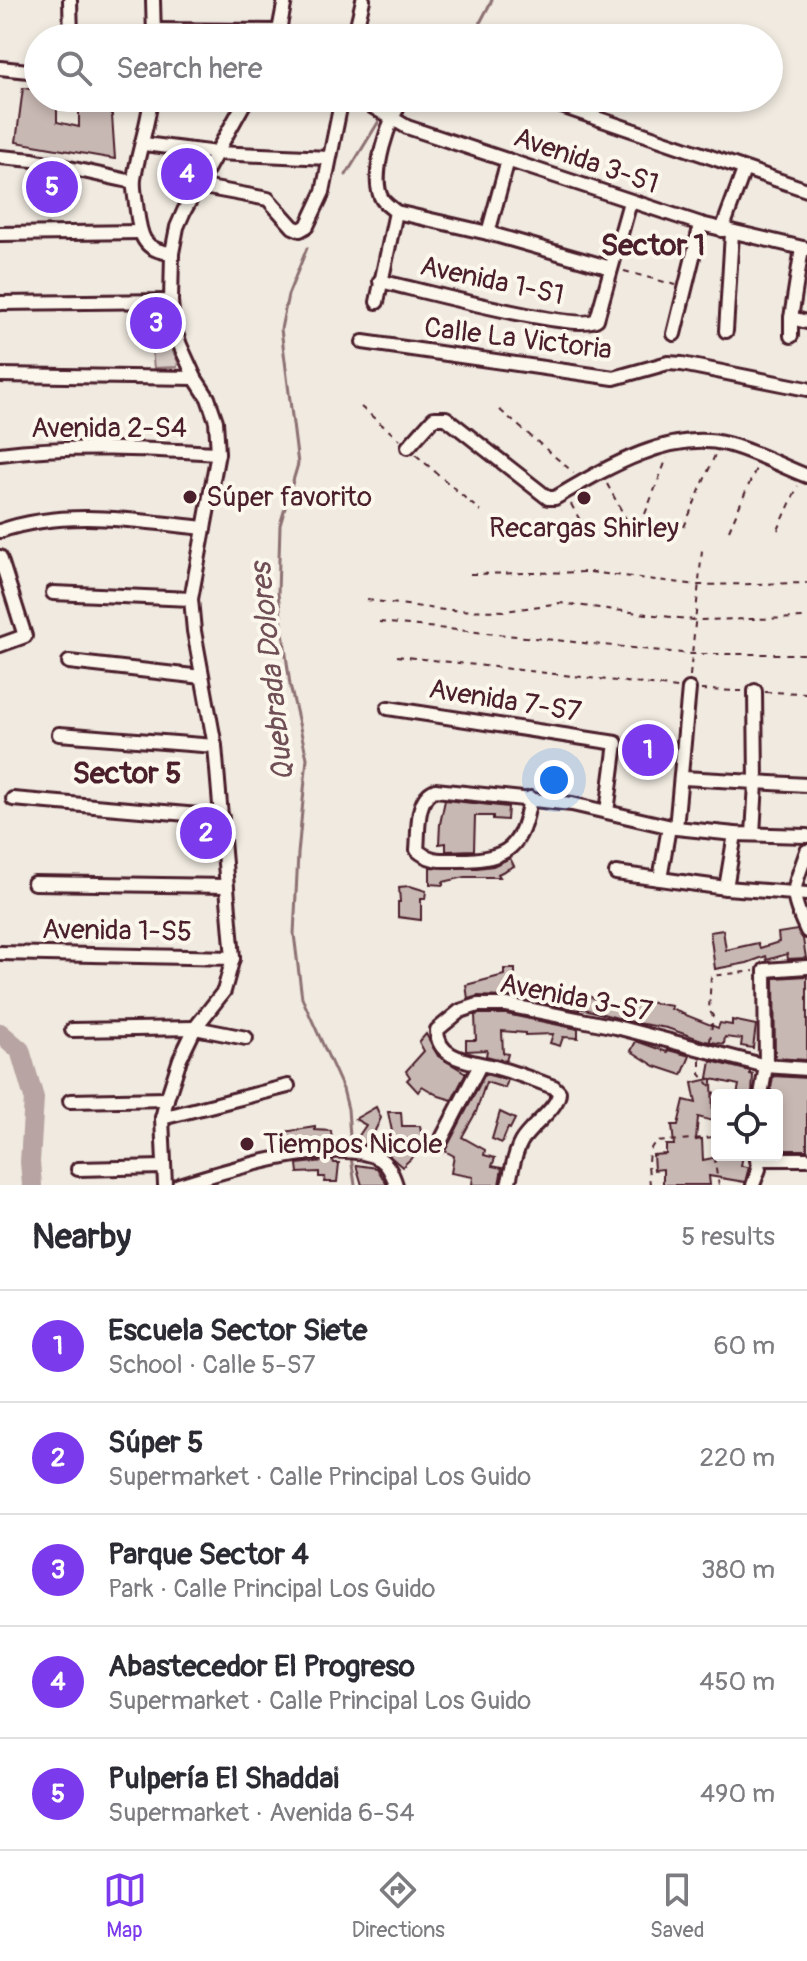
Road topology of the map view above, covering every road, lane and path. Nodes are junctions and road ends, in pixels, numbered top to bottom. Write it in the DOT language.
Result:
graph roads {
  1 [pos="70,0"];
  2 [pos="153,0"];
  3 [pos="285,0"];
  4 [pos="363,0"];
  5 [pos="71,24"];
  6 [pos="154,24"];
  7 [pos="281,24"];
  8 [pos="357,24"];
  9 [pos="0,68"];
  10 [pos="24,71"];
  11 [pos="149,112"];
  12 [pos="239,112"];
  13 [pos="339,112"];
  14 [pos="382,112"];
  15 [pos="394,112"];
  16 [pos="578,112"];
  17 [pos="391,117"];
  18 [pos="144,144"];
  19 [pos="217,153"];
  20 [pos="0,157"];
  21 [pos="329,158"];
  22 [pos="508,160"];
  23 [pos="744,170"];
  24 [pos="133,182"];
  25 [pos="198,186"];
  26 [pos="807,190"];
  27 [pos="630,202"];
  28 [pos="396,212"];
  29 [pos="701,224"];
  30 [pos="727,231"];
  31 [pos="140,232"];
  32 [pos="488,233"];
  33 [pos="0,234"];
  34 [pos="804,248"];
  35 [pos="172,253"];
  36 [pos="611,268"];
  37 [pos="380,281"];
  38 [pos="685,288"];
  39 [pos="171,301"];
  40 [pos="377,302"];
  41 [pos="0,303"];
  42 [pos="791,318"];
  43 [pos="807,322"];
  44 [pos="726,331"];
  45 [pos="674,334"];
  46 [pos="791,336"];
  47 [pos="363,342"];
  48 [pos="0,375"];
  49 [pos="195,378"];
  50 [pos="807,389"];
  51 [pos="361,407"];
  52 [pos="500,410"];
  53 [pos="720,443"];
  54 [pos="672,446"];
  55 [pos="408,447"];
  56 [pos="218,453"];
  57 [pos="0,454"];
  58 [pos="761,458"];
  59 [pos="600,472"];
  60 [pos="805,475"];
  61 [pos="584,481"];
  62 [pos="564,493"];
  63 [pos="480,511"];
  64 [pos="645,514"];
  65 [pos="626,519"];
  66 [pos="684,527"];
  67 [pos="204,528"];
  68 [pos="729,530"];
  69 [pos="778,530"];
  70 [pos="0,531"];
  71 [pos="588,535"];
  72 [pos="702,550"];
  73 [pos="0,557"];
  74 [pos="470,574"];
  75 [pos="807,583"];
  76 [pos="698,585"];
  77 [pos="53,593"];
  78 [pos="191,599"];
  79 [pos="367,600"];
  80 [pos="807,618"];
  81 [pos="694,620"];
  82 [pos="379,622"];
  83 [pos="0,645"];
  84 [pos="691,654"];
  85 [pos="807,654"];
  86 [pos="397,656"];
  87 [pos="69,662"];
  88 [pos="202,677"];
  89 [pos="689,689"];
  90 [pos="755,691"];
  91 [pos="388,708"];
  92 [pos="59,734"];
  93 [pos="215,746"];
  94 [pos="683,778"];
  95 [pos="756,783"];
  96 [pos="807,785"];
  97 [pos="530,798"];
  98 [pos="13,799"];
  99 [pos="607,812"];
  100 [pos="222,817"];
  101 [pos="673,828"];
  102 [pos="735,834"];
  103 [pos="753,834"];
  104 [pos="807,836"];
  105 [pos="807,851"];
  106 [pos="616,873"];
  107 [pos="660,879"];
  108 [pos="34,883"];
  109 [pos="226,886"];
  110 [pos="726,888"];
  111 [pos="792,894"];
  112 [pos="807,894"];
  113 [pos="807,931"];
  114 [pos="0,953"];
  115 [pos="233,958"];
  116 [pos="807,967"];
  117 [pos="765,970"];
  118 [pos="195,1028"];
  119 [pos="72,1030"];
  120 [pos="246,1038"];
  121 [pos="709,1050"];
  122 [pos="480,1065"];
  123 [pos="766,1066"];
  124 [pos="807,1069"];
  125 [pos="288,1086"];
  126 [pos="712,1089"];
  127 [pos="762,1089"];
  128 [pos="167,1099"];
  129 [pos="70,1101"];
  130 [pos="162,1118"];
  131 [pos="711,1137"];
  132 [pos="438,1146"];
  133 [pos="783,1158"];
  134 [pos="807,1159"];
  135 [pos="714,1161"];
  136 [pos="757,1161"];
  137 [pos="163,1167"];
  138 [pos="78,1169"];
  139 [pos="165,1185"];
  140 [pos="179,1185"];
  141 [pos="396,1185"];
  142 [pos="508,1185"];
  143 [pos="650,1185"];
  144 [pos="719,1185"];
  145 [pos="753,1185"];
  1 -- 5 [label="street"];
  2 -- 6 [label="street"];
  3 -- 7 [label="street"];
  4 -- 8 [label="street"];
  9 -- 10 [label="street"];
  11 -- 18 [label="street"];
  12 -- 19 [label="street"];
  13 -- 21 [label="street"];
  14 -- 17 [label="street, Avenida 3-S1"];
  15 -- 17 [label="street"];
  16 -- 23 [label="street"];
  17 -- 22 [label="street, Avenida 3-S1"];
  17 -- 28 [label="street"];
  18 -- 19 [label="street"];
  18 -- 24 [label="street"];
  19 -- 21 [label="street"];
  19 -- 25 [label="street"];
  20 -- 24 [label="street"];
  21 -- 25 [label="street"];
  22 -- 27 [label="street, Avenida 3-S1"];
  22 -- 32 [label="street"];
  23 -- 26 [label="street"];
  23 -- 30 [label="street"];
  24 -- 31 [label="street"];
  25 -- 35 [label="street"];
  27 -- 29 [label="street, Avenida 3-S1"];
  27 -- 36 [label="street"];
  28 -- 32 [label="street"];
  28 -- 37 [label="street"];
  29 -- 30 [label="street, Avenida 3-S1"];
  29 -- 38 [label="street"];
  30 -- 34 [label="street, Avenida 3-S1"];
  30 -- 44 [label="street"];
  31 -- 33 [label="street"];
  31 -- 35 [label="street"];
  32 -- 36 [label="street"];
  34 -- 42 [label="street"];
  35 -- 39 [label="street"];
  36 -- 37 [label="street, Avenida 1-S1"];
  36 -- 38 [label="path"];
  37 -- 40 [label="street"];
  38 -- 45 [label="street"];
  39 -- 41 [label="street"];
  39 -- 49 [label="street"];
  42 -- 43 [label="street"];
  42 -- 46 [label="street"];
  47 -- 50 [label="street, Calle La Victoria"];
  48 -- 49 [label="street"];
  49 -- 56 [label="street"];
  51 -- 55 [label="path"];
  52 -- 61 [label="path"];
  53 -- 54 [label="street"];
  53 -- 58 [label="street"];
  53 -- 66 [label="path"];
  54 -- 59 [label="street"];
  54 -- 64 [label="path"];
  55 -- 62 [label="street"];
  55 -- 63 [label="path"];
  56 -- 57 [label="street, Avenida 2-S4"];
  56 -- 67 [label="street"];
  58 -- 60 [label="street"];
  58 -- 68 [label="path"];
  59 -- 61 [label="street"];
  59 -- 65 [label="path"];
  60 -- 69 [label="path"];
  61 -- 62 [label="street"];
  62 -- 71 [label="path"];
  67 -- 70 [label="street"];
  67 -- 78 [label="street"];
  72 -- 76 [label="path"];
  73 -- 83 [label="street"];
  74 -- 76 [label="path"];
  75 -- 76 [label="path"];
  76 -- 81 [label="path"];
  77 -- 78 [label="street"];
  78 -- 88 [label="street"];
  79 -- 81 [label="path"];
  80 -- 81 [label="path"];
  81 -- 84 [label="path"];
  82 -- 84 [label="path"];
  84 -- 85 [label="path"];
  84 -- 89 [label="path"];
  86 -- 89 [label="path"];
  87 -- 88 [label="street"];
  88 -- 93 [label="street"];
  89 -- 94 [label="street"];
  90 -- 95 [label="street"];
  91 -- 99 [label="street, Avenida 7-S7"];
  92 -- 93 [label="street"];
  93 -- 100 [label="street"];
  94 -- 95 [label="street"];
  94 -- 101 [label="street"];
  95 -- 96 [label="street"];
  95 -- 103 [label="street"];
  97 -- 97 [label="street"];
  97 -- 99 [label="street"];
  98 -- 100 [label="street"];
  99 -- 101 [label="street"];
  100 -- 109 [label="street"];
  101 -- 102 [label="street"];
  101 -- 107 [label="street"];
  102 -- 103 [label="street"];
  102 -- 110 [label="street"];
  103 -- 104 [label="street"];
  105 -- 111 [label="street"];
  106 -- 107 [label="street"];
  107 -- 110 [label="street"];
  108 -- 109 [label="street"];
  109 -- 115 [label="street"];
  110 -- 111 [label="street"];
  111 -- 112 [label="street"];
  111 -- 113 [label="street"];
  114 -- 115 [label="street, Avenida 1-S5"];
  115 -- 118 [label="street"];
  116 -- 117 [label="street"];
  117 -- 121 [label="path"];
  117 -- 123 [label="street"];
  118 -- 119 [label="street"];
  118 -- 120 [label="street"];
  118 -- 128 [label="street"];
  121 -- 122 [label="street, Avenida 3-S7"];
  121 -- 123 [label="street, Avenida 3-S7"];
  121 -- 126 [label="path"];
  122 -- 132 [label="street"];
  122 -- 142 [label="street, Avenida 3-S7"];
  123 -- 124 [label="street, Avenida 3-S7"];
  123 -- 127 [label="street"];
  125 -- 130 [label="street"];
  128 -- 129 [label="street"];
  128 -- 130 [label="street"];
  130 -- 137 [label="street"];
  131 -- 143 [label="path"];
  133 -- 134 [label="street"];
  135 -- 144 [label="path"];
  136 -- 145 [label="street"];
  137 -- 138 [label="street"];
  137 -- 139 [label="street"];
  140 -- 141 [label="street"];
}
